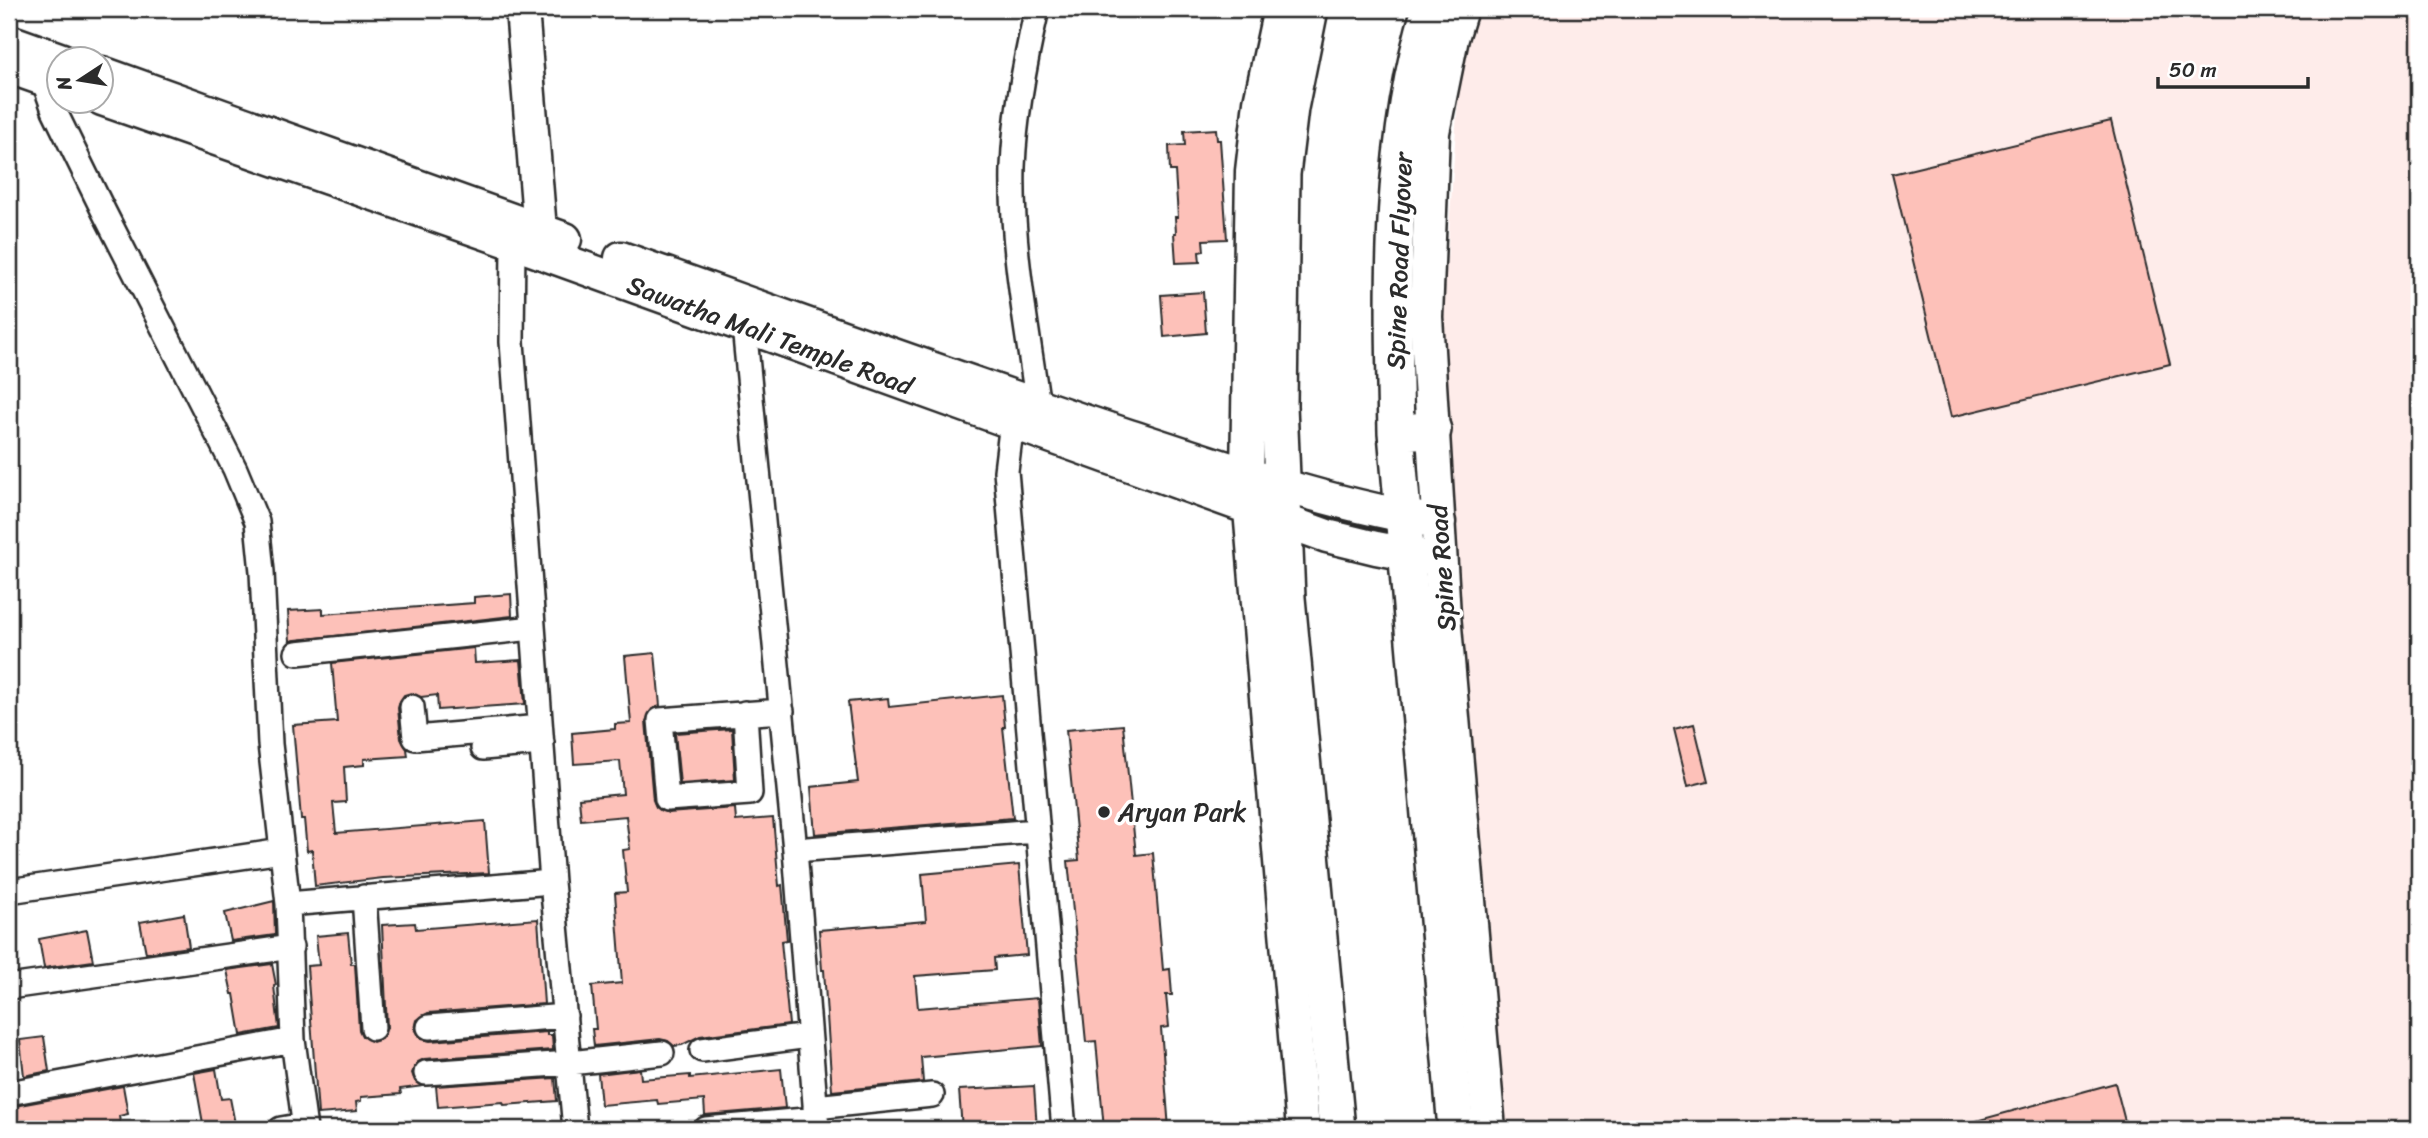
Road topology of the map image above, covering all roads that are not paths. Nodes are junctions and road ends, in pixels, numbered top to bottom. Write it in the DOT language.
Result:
graph roads {
  1 [pos="500,9"];
  2 [pos="522,9"];
  3 [pos="1037,9"];
  4 [pos="1280,9"];
  5 [pos="1310,9"];
  6 [pos="1430,9"];
  7 [pos="1461,9"];
  8 [pos="9,41"];
  9 [pos="9,67"];
  10 [pos="46,68"];
  11 [pos="46,73"];
  12 [pos="116,79"];
  13 [pos="116,104"];
  14 [pos="57,116"];
  15 [pos="526,236"];
  16 [pos="744,326"];
  17 [pos="1025,414"];
  18 [pos="1433,430"];
  19 [pos="1396,432"];
  20 [pos="1247,475"];
  21 [pos="1283,485"];
  22 [pos="1249,509"];
  23 [pos="1402,516"];
  24 [pos="1284,521"];
  25 [pos="1439,522"];
  26 [pos="1405,554"];
  27 [pos="1440,560"];
  28 [pos="533,628"];
  29 [pos="297,653"];
  30 [pos="412,707"];
  31 [pos="782,711"];
  32 [pos="745,713"];
  33 [pos="541,735"];
  34 [pos="483,748"];
  35 [pos="1036,831"];
  36 [pos="796,850"];
  37 [pos="282,851"];
  38 [pos="552,882"];
  39 [pos="9,891"];
  40 [pos="364,897"];
  41 [pos="288,904"];
  42 [pos="291,947"];
  43 [pos="9,987"];
  44 [pos="565,1016"];
  45 [pos="429,1027"];
  46 [pos="373,1028"];
  47 [pos="810,1036"];
  48 [pos="293,1040"];
  49 [pos="702,1050"];
  50 [pos="662,1053"];
  51 [pos="570,1063"];
  52 [pos="426,1073"];
  53 [pos="9,1093"];
  54 [pos="932,1095"];
  55 [pos="816,1118"];
  56 [pos="304,1127"];
  57 [pos="281,1129"];
  58 [pos="575,1129"];
  59 [pos="706,1129"];
  60 [pos="1064,1129"];
  61 [pos="1303,1129"];
  62 [pos="1336,1129"];
  63 [pos="1456,1129"];
  64 [pos="1489,1129"];
  1 -- 15 [label="street"];
  2 -- 15 [label="street"];
  3 -- 17 [label="street"];
  4 -- 20 [label="street"];
  5 -- 21 [label="main road"];
  6 -- 19 [label="main road, Spine Road Flyover"];
  7 -- 18 [label="street, Spine Road"];
  8 -- 10 [label="street"];
  9 -- 11 [label="street"];
  12 -- 15 [label="street, Sawatha Mali Temple Road"];
  13 -- 15 [label="street, Sawatha Mali Temple Road"];
  14 -- 37 [label="street"];
  15 -- 16 [label="street, Sawatha Mali Temple Road"];
  15 -- 17 [label="street, Sawatha Mali Temple Road"];
  15 -- 28 [label="street"];
  16 -- 17 [label="street, Sawatha Mali Temple Road"];
  16 -- 31 [label="street"];
  17 -- 20 [label="street, Sawatha Mali Temple Road"];
  17 -- 22 [label="street, Sawatha Mali Temple Road"];
  17 -- 35 [label="street"];
  18 -- 19 [label="main road"];
  18 -- 25 [label="street, Spine Road"];
  19 -- 23 [label="main road, Spine Road Flyover"];
  20 -- 21 [label="street, Sawatha Mali Temple Road"];
  20 -- 22 [label="street"];
  21 -- 23 [label="street, Sawatha Mali Temple Road"];
  21 -- 24 [label="main road"];
  22 -- 24 [label="street, Sawatha Mali Temple Road"];
  22 -- 61 [label="street"];
  23 -- 25 [label="street, Sawatha Mali Temple Road"];
  23 -- 26 [label="main road, Spine Road"];
  24 -- 26 [label="street, Sawatha Mali Temple Road"];
  24 -- 62 [label="main road"];
  25 -- 27 [label="street, Spine Road"];
  26 -- 27 [label="street, Sawatha Mali Temple Road"];
  26 -- 63 [label="main road, Spine Road"];
  27 -- 64 [label="street, Spine Road"];
  28 -- 29 [label="street"];
  28 -- 33 [label="street"];
  30 -- 33 [label="street"];
  31 -- 32 [label="street"];
  31 -- 36 [label="street"];
  32 -- 32 [label="street"];
  33 -- 34 [label="street"];
  33 -- 38 [label="street"];
  35 -- 36 [label="street"];
  35 -- 60 [label="street"];
  36 -- 47 [label="street"];
  37 -- 39 [label="street"];
  37 -- 41 [label="street"];
  38 -- 40 [label="street"];
  38 -- 44 [label="street"];
  40 -- 41 [label="street"];
  40 -- 46 [label="street"];
  41 -- 42 [label="street"];
  42 -- 43 [label="street"];
  42 -- 48 [label="street"];
  44 -- 45 [label="street"];
  44 -- 51 [label="street"];
  47 -- 49 [label="street"];
  47 -- 55 [label="street"];
  48 -- 53 [label="street"];
  48 -- 56 [label="street"];
  50 -- 51 [label="street"];
  51 -- 52 [label="street"];
  51 -- 58 [label="street"];
  54 -- 55 [label="street"];
  55 -- 59 [label="street"];
  56 -- 57 [label="street"];
}
